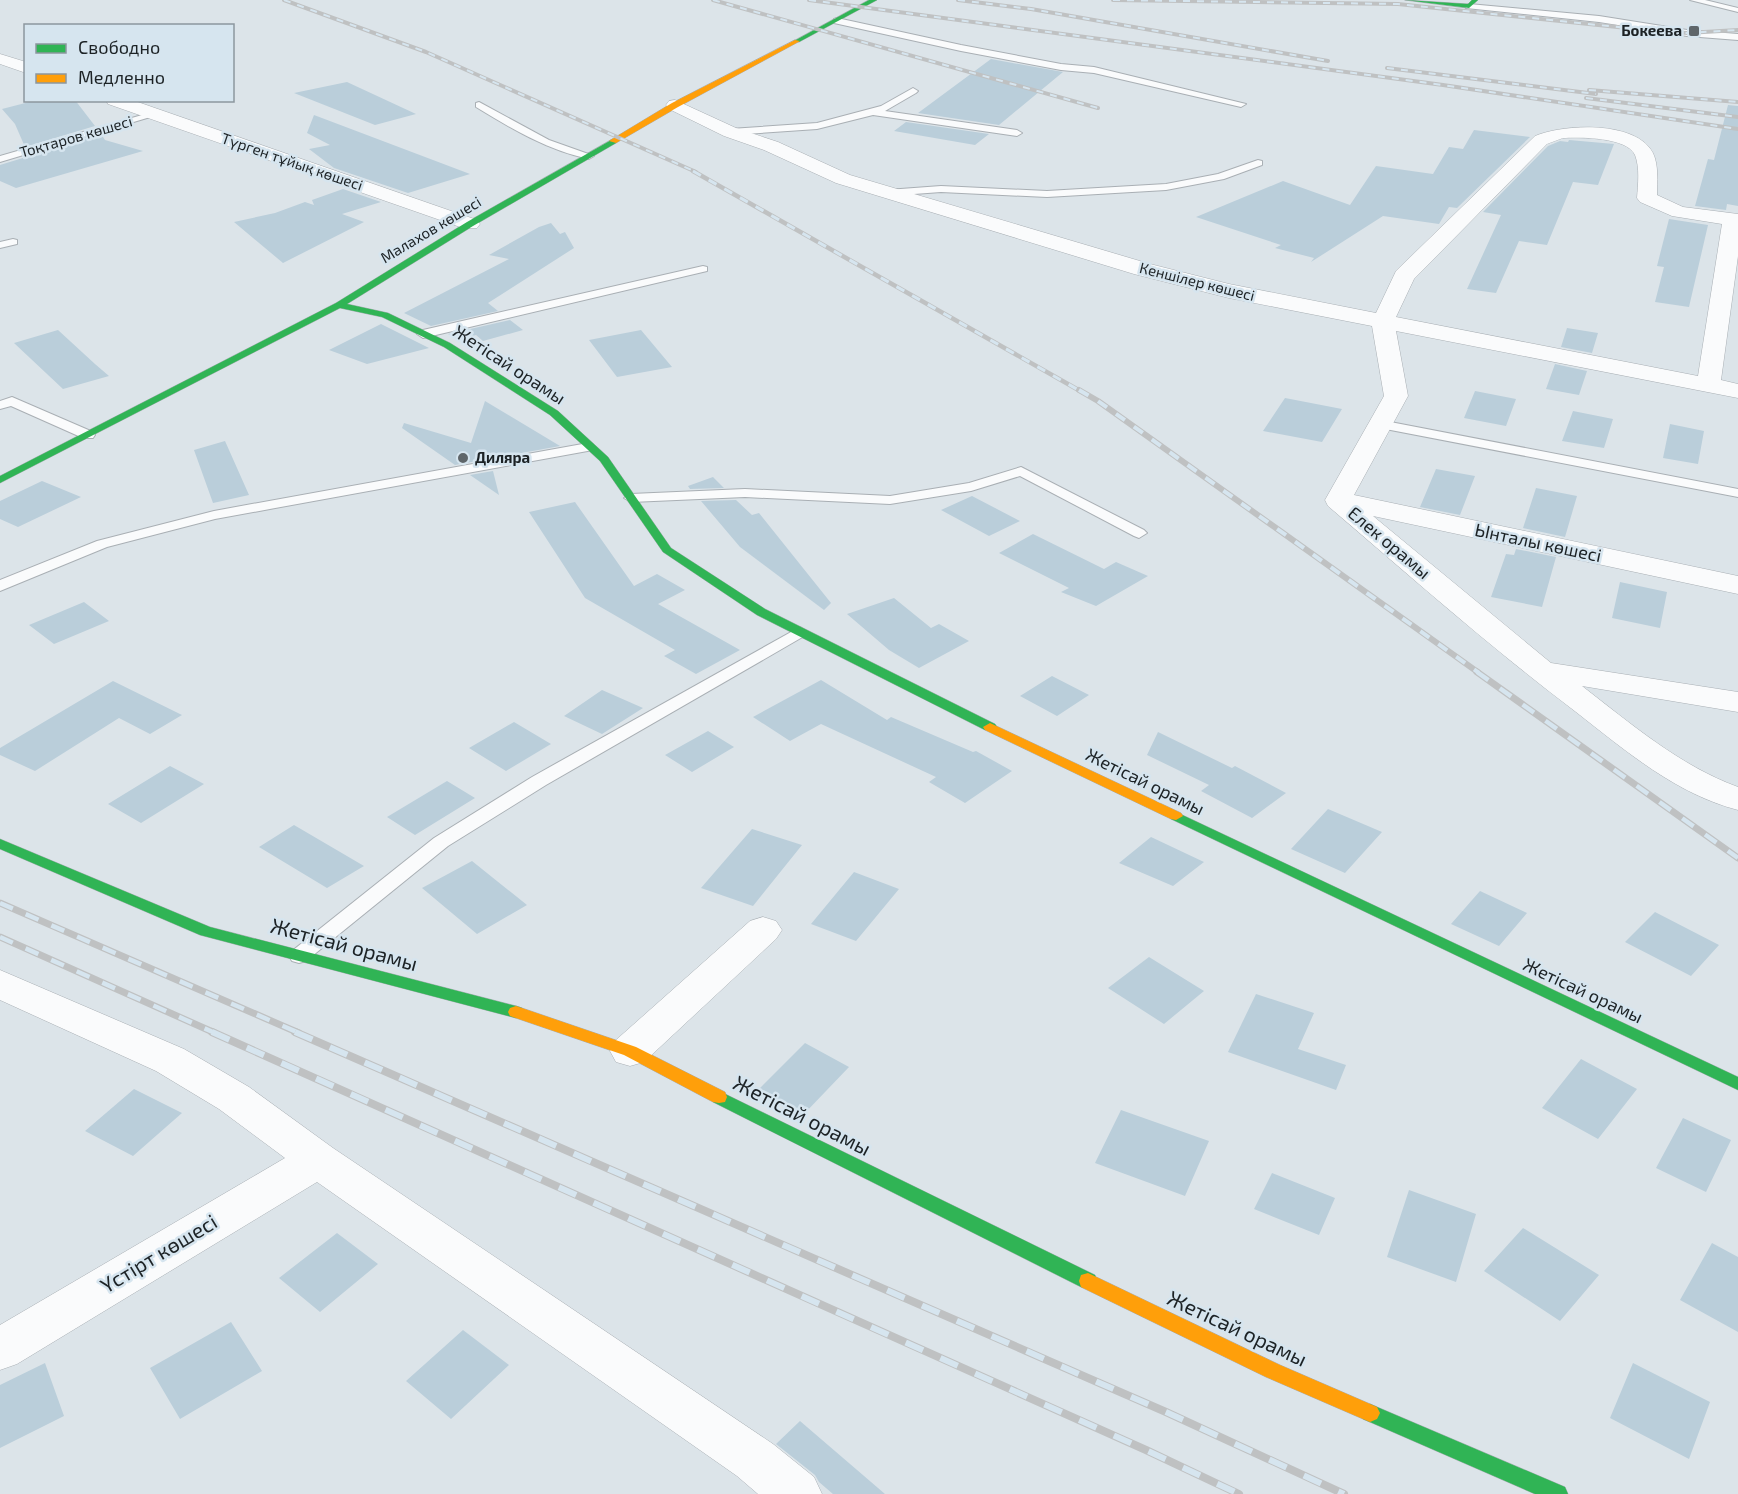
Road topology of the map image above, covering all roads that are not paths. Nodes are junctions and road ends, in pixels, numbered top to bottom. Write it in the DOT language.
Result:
graph roads {
  1 [pos="874,0"];
  2 [pos="1408,0"];
  3 [pos="1694,0"];
  4 [pos="1472,3"];
  5 [pos="1738,10"];
  6 [pos="837,21"];
  7 [pos="1738,37"];
  8 [pos="0,59"];
  9 [pos="24,67"];
  10 [pos="914,91"];
  11 [pos="119,102"];
  12 [pos="1241,104"];
  13 [pos="479,105"];
  14 [pos="675,105"];
  15 [pos="873,112"];
  16 [pos="152,115"];
  17 [pos="730,132"];
  18 [pos="1017,134"];
  19 [pos="589,156"];
  20 [pos="0,159"];
  21 [pos="1257,163"];
  22 [pos="887,193"];
  23 [pos="1735,219"];
  24 [pos="471,224"];
  25 [pos="13,242"];
  26 [pos="0,245"];
  27 [pos="703,269"];
  28 [pos="339,305"];
  29 [pos="1383,321"];
  30 [pos="423,334"];
  31 [pos="1708,386"];
  32 [pos="1738,391"];
  33 [pos="0,405"];
  34 [pos="1380,424"];
  35 [pos="88,435"];
  36 [pos="588,447"];
  37 [pos="0,480"];
  38 [pos="1738,493"];
  39 [pos="631,498"];
  40 [pos="1338,500"];
  41 [pos="1140,533"];
  42 [pos="1738,585"];
  43 [pos="0,586"];
  44 [pos="800,632"];
  45 [pos="1540,670"];
  46 [pos="1738,702"];
  47 [pos="1738,799"];
  48 [pos="0,844"];
  49 [pos="763,930"];
  50 [pos="299,956"];
  51 [pos="0,984"];
  52 [pos="630,1051"];
  53 [pos="1738,1084"];
  54 [pos="318,1160"];
  55 [pos="0,1349"];
  56 [pos="796,1494"];
  57 [pos="1558,1494"];
  1 -- 6 [label="street, Малахов көшесі"];
  2 -- 4 [label="street"];
  3 -- 5 [label="lane"];
  4 -- 7 [label="lane"];
  6 -- 12 [label="lane"];
  6 -- 14 [label="street, Малахов көшесі"];
  8 -- 9 [label="street"];
  10 -- 15 [label="lane"];
  11 -- 16 [label="street, Түрген тұйық көшесі"];
  13 -- 19 [label="lane"];
  14 -- 17 [label="street, Кеншілер көшесі"];
  14 -- 19 [label="street, Малахов көшесі"];
  15 -- 17 [label="lane"];
  15 -- 18 [label="lane"];
  16 -- 20 [label="lane, Тоқтаров көшесі"];
  16 -- 24 [label="street, Түрген тұйық көшесі"];
  17 -- 22 [label="street, Кеншілер көшесі"];
  19 -- 24 [label="street, Малахов көшесі"];
  21 -- 22 [label="lane"];
  22 -- 29 [label="street, Кеншілер көшесі"];
  23 -- 29 [label="street"];
  23 -- 31 [label="street"];
  24 -- 28 [label="street, Малахов көшесі"];
  25 -- 26 [label="lane"];
  27 -- 30 [label="lane"];
  28 -- 30 [label="street, Жетісай орамы"];
  28 -- 35 [label="street, Малахов көшесі"];
  29 -- 31 [label="street, Кеншілер көшесі"];
  29 -- 34 [label="street, Елек орамы"];
  30 -- 36 [label="street, Жетісай орамы"];
  31 -- 32 [label="street, Кеншілер көшесі"];
  33 -- 35 [label="lane"];
  34 -- 38 [label="lane"];
  34 -- 40 [label="street, Елек орамы"];
  35 -- 37 [label="street, Малахов көшесі"];
  36 -- 39 [label="street, Жетісай орамы"];
  36 -- 43 [label="lane"];
  39 -- 41 [label="lane"];
  39 -- 44 [label="street, Жетісай орамы"];
  40 -- 42 [label="street, Ынталы көшесі"];
  40 -- 45 [label="street, Елек орамы"];
  44 -- 50 [label="lane"];
  44 -- 53 [label="street, Жетісай орамы"];
  45 -- 46 [label="street"];
  45 -- 47 [label="street, Елек орамы"];
  48 -- 50 [label="street, Жетісай орамы"];
  49 -- 52 [label="street"];
  50 -- 52 [label="street, Жетісай орамы"];
  51 -- 54 [label="street"];
  52 -- 57 [label="street, Жетісай орамы"];
  54 -- 55 [label="street, Үстірт көшесі"];
  54 -- 56 [label="street"];
}
